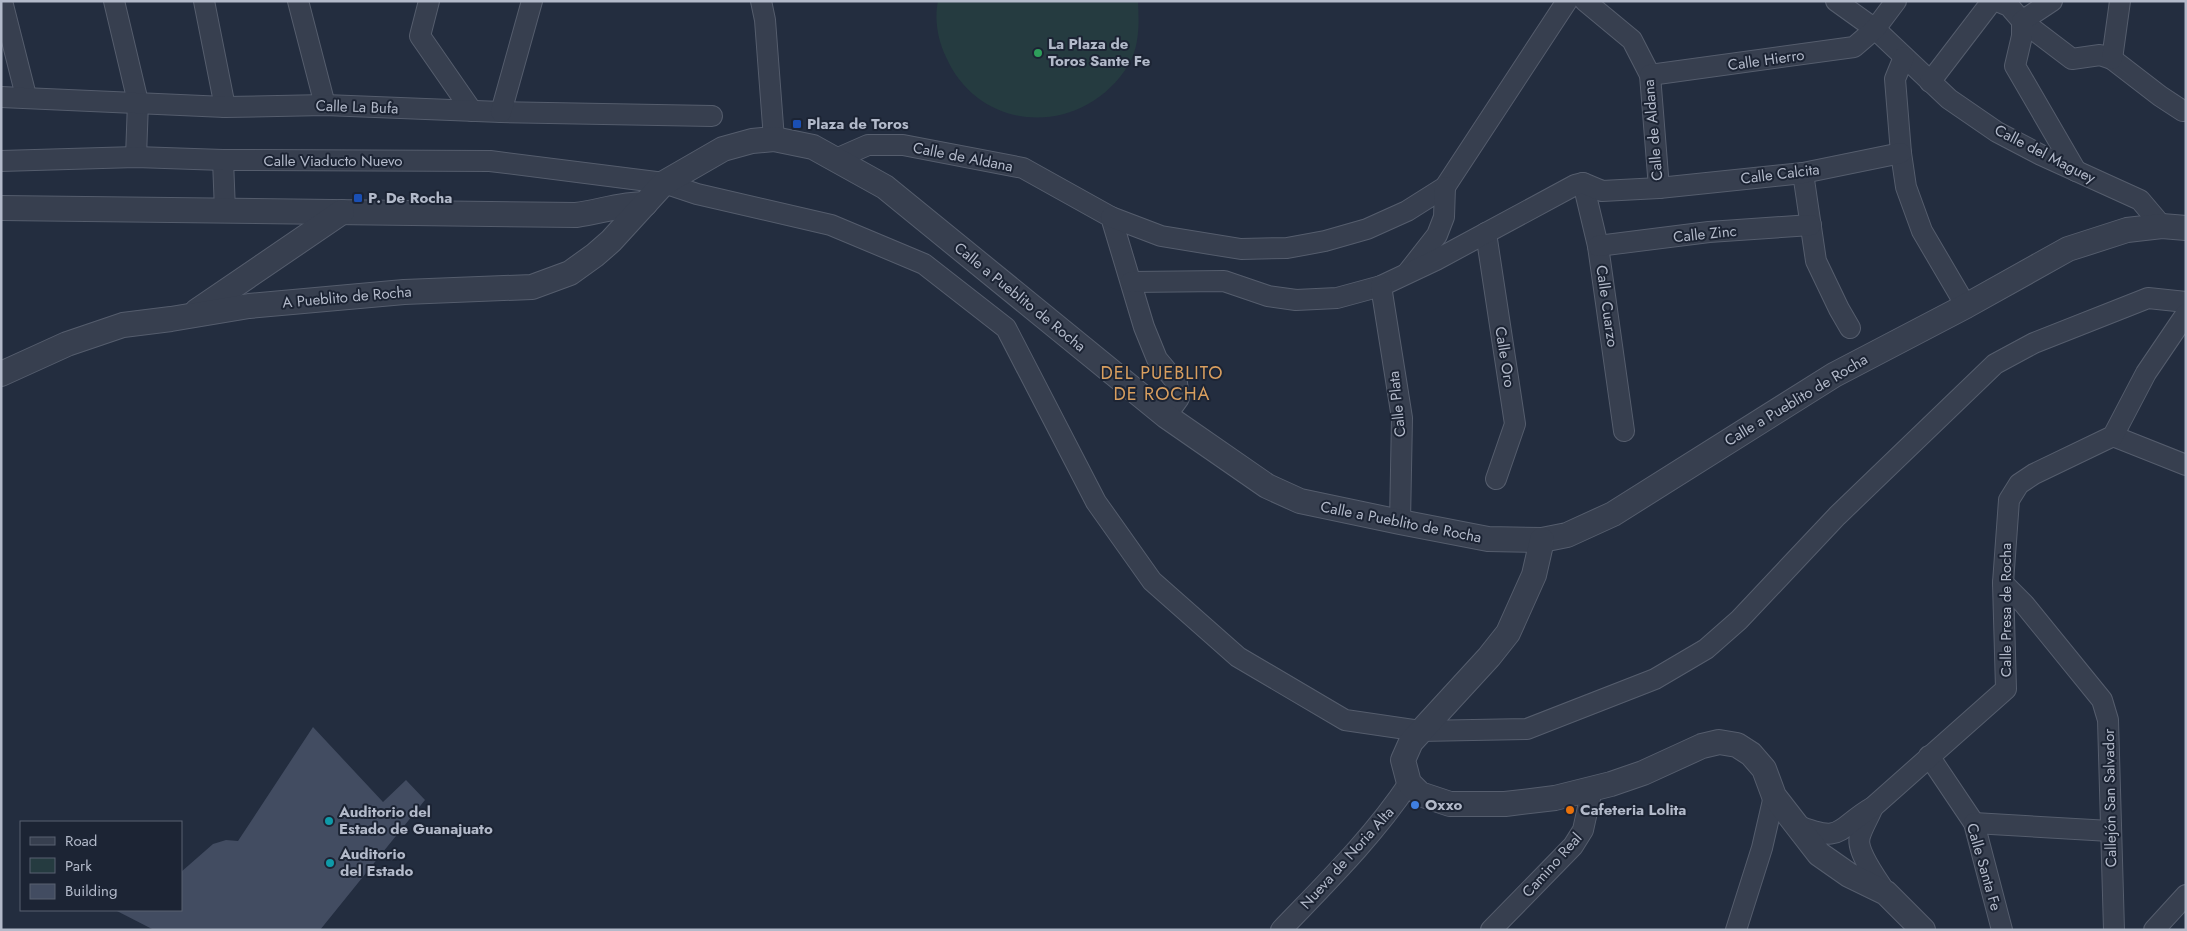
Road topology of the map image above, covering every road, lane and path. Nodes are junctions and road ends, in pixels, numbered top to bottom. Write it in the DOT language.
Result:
graph roads {
  1 [pos="2,1"];
  2 [pos="114,1"];
  3 [pos="204,1"];
  4 [pos="298,1"];
  5 [pos="429,1"];
  6 [pos="532,1"];
  7 [pos="761,1"];
  8 [pos="1567,1"];
  9 [pos="1586,1"];
  10 [pos="1836,1"];
  11 [pos="1896,1"];
  12 [pos="1992,1"];
  13 [pos="1997,1"];
  14 [pos="2052,1"];
  15 [pos="2120,1"];
  16 [pos="2022,21"];
  17 [pos="1875,29"];
  18 [pos="1904,57"];
  19 [pos="2112,59"];
  20 [pos="1650,75"];
  21 [pos="1930,82"];
  22 [pos="26,96"];
  23 [pos="1,97"];
  24 [pos="138,102"];
  25 [pos="326,105"];
  26 [pos="225,107"];
  27 [pos="472,111"];
  28 [pos="501,112"];
  29 [pos="2183,112"];
  30 [pos="712,116"];
  31 [pos="774,139"];
  32 [pos="1900,153"];
  33 [pos="136,157"];
  34 [pos="836,159"];
  35 [pos="223,160"];
  36 [pos="1,161"];
  37 [pos="2076,172"];
  38 [pos="1804,173"];
  39 [pos="664,182"];
  40 [pos="1583,183"];
  41 [pos="1445,188"];
  42 [pos="1659,188"];
  43 [pos="645,204"];
  44 [pos="1,208"];
  45 [pos="225,211"];
  46 [pos="342,212"];
  47 [pos="1111,217"];
  48 [pos="1811,225"];
  49 [pos="2162,226"];
  50 [pos="2186,228"];
  51 [pos="1486,233"];
  52 [pos="1598,246"];
  53 [pos="1407,273"];
  54 [pos="1131,282"];
  55 [pos="1381,286"];
  56 [pos="2186,302"];
  57 [pos="1966,306"];
  58 [pos="2186,314"];
  59 [pos="190,316"];
  60 [pos="1850,328"];
  61 [pos="1,374"];
  62 [pos="1166,416"];
  63 [pos="1624,431"];
  64 [pos="2113,436"];
  65 [pos="2186,465"];
  66 [pos="1496,479"];
  67 [pos="1400,522"];
  68 [pos="1542,540"];
  69 [pos="2003,583"];
  70 [pos="1420,730"];
  71 [pos="1929,756"];
  72 [pos="1408,783"];
  73 [pos="1592,789"];
  74 [pos="1774,796"];
  75 [pos="1873,807"];
  76 [pos="1974,823"];
  77 [pos="1796,825"];
  78 [pos="2110,831"];
  79 [pos="1886,893"];
  80 [pos="2186,895"];
  81 [pos="1281,930"];
  82 [pos="1491,930"];
  83 [pos="1736,930"];
  84 [pos="1923,930"];
  85 [pos="2002,930"];
  86 [pos="2114,930"];
  87 [pos="2154,930"];
  1 -- 22 [label="street"];
  2 -- 24 [label="street"];
  3 -- 26 [label="street"];
  4 -- 25 [label="street"];
  5 -- 27 [label="street"];
  6 -- 28 [label="street"];
  7 -- 31 [label="street"];
  8 -- 41 [label="street, Calle de Aldana"];
  9 -- 20 [label="street, Calle de Aldana"];
  10 -- 17 [label="street, Calle del Maguey"];
  11 -- 17 [label="street, Calle Hierro"];
  12 -- 21 [label="street"];
  13 -- 16 [label="street"];
  14 -- 16 [label="street"];
  15 -- 19 [label="street"];
  16 -- 19 [label="street"];
  16 -- 37 [label="street"];
  17 -- 18 [label="street, Calle del Maguey"];
  17 -- 20 [label="street, Calle Hierro"];
  18 -- 21 [label="street, Calle del Maguey"];
  18 -- 32 [label="street"];
  19 -- 29 [label="street"];
  20 -- 42 [label="street, Calle de Aldana"];
  21 -- 37 [label="street, Calle del Maguey"];
  22 -- 23 [label="street, Calle La Bufa"];
  22 -- 24 [label="street, Calle La Bufa"];
  24 -- 26 [label="street, Calle La Bufa"];
  24 -- 33 [label="street"];
  25 -- 26 [label="street, Calle La Bufa"];
  25 -- 27 [label="street, Calle La Bufa"];
  27 -- 28 [label="street, Calle La Bufa"];
  28 -- 30 [label="street, Calle La Bufa"];
  31 -- 34 [label="street, Calle a Pueblito de Rocha"];
  31 -- 39 [label="street, Calle a Pueblito de Rocha"];
  32 -- 38 [label="street, Calle Calcita"];
  32 -- 57 [label="street"];
  33 -- 35 [label="street, Calle Viaducto Nuevo"];
  33 -- 36 [label="street, Calle Viaducto Nuevo"];
  34 -- 47 [label="street, Calle de Aldana"];
  34 -- 62 [label="street, Calle a Pueblito de Rocha"];
  35 -- 39 [label="street, Calle Viaducto Nuevo"];
  35 -- 45 [label="street"];
  37 -- 49 [label="street, Calle del Maguey"];
  38 -- 42 [label="street, Calle Calcita"];
  38 -- 48 [label="street"];
  39 -- 43 [label="street, A Pueblito de Rocha"];
  39 -- 70 [label="street, Calle Viaducto Nuevo"];
  40 -- 42 [label="street, Calle de Aldana"];
  40 -- 51 [label="street"];
  40 -- 52 [label="street, Calle Cuarzo"];
  41 -- 47 [label="street, Calle de Aldana"];
  41 -- 53 [label="street"];
  43 -- 46 [label="street"];
  43 -- 59 [label="street, A Pueblito de Rocha"];
  44 -- 45 [label="street"];
  45 -- 46 [label="street"];
  46 -- 59 [label="street"];
  47 -- 54 [label="street"];
  48 -- 52 [label="street, Calle Zinc"];
  48 -- 60 [label="street"];
  49 -- 50 [label="street, Calle a Pueblito de Rocha"];
  49 -- 57 [label="street, Calle a Pueblito de Rocha"];
  51 -- 53 [label="street"];
  51 -- 66 [label="street, Calle Oro"];
  52 -- 63 [label="street, Calle Cuarzo"];
  53 -- 55 [label="street"];
  54 -- 55 [label="street"];
  54 -- 62 [label="street"];
  55 -- 67 [label="street, Calle Plata"];
  56 -- 70 [label="street, Calle Viaducto Nuevo"];
  57 -- 68 [label="street, Calle a Pueblito de Rocha"];
  58 -- 64 [label="street"];
  59 -- 61 [label="street, A Pueblito de Rocha"];
  62 -- 67 [label="street, Calle a Pueblito de Rocha"];
  64 -- 65 [label="street"];
  64 -- 69 [label="street, Calle Presa de Rocha"];
  67 -- 68 [label="street, Calle a Pueblito de Rocha"];
  68 -- 70 [label="street"];
  69 -- 71 [label="street, Calle Presa de Rocha"];
  69 -- 78 [label="street, Callejón San Salvador"];
  70 -- 72 [label="street"];
  71 -- 75 [label="street, Calle Presa de Rocha"];
  71 -- 76 [label="street, Calle Santa Fe"];
  72 -- 73 [label="street"];
  72 -- 81 [label="street, Nueva de Noria Alta"];
  73 -- 74 [label="street"];
  73 -- 82 [label="street, Camino Real"];
  74 -- 77 [label="street"];
  74 -- 83 [label="street"];
  75 -- 77 [label="street, Calle Presa de Rocha"];
  75 -- 79 [label="street, Calle Presa de Rocha"];
  76 -- 78 [label="street"];
  76 -- 85 [label="street, Calle Santa Fe"];
  77 -- 79 [label="street"];
  78 -- 86 [label="street, Callejón San Salvador"];
  79 -- 84 [label="street"];
  80 -- 87 [label="street"];
}
